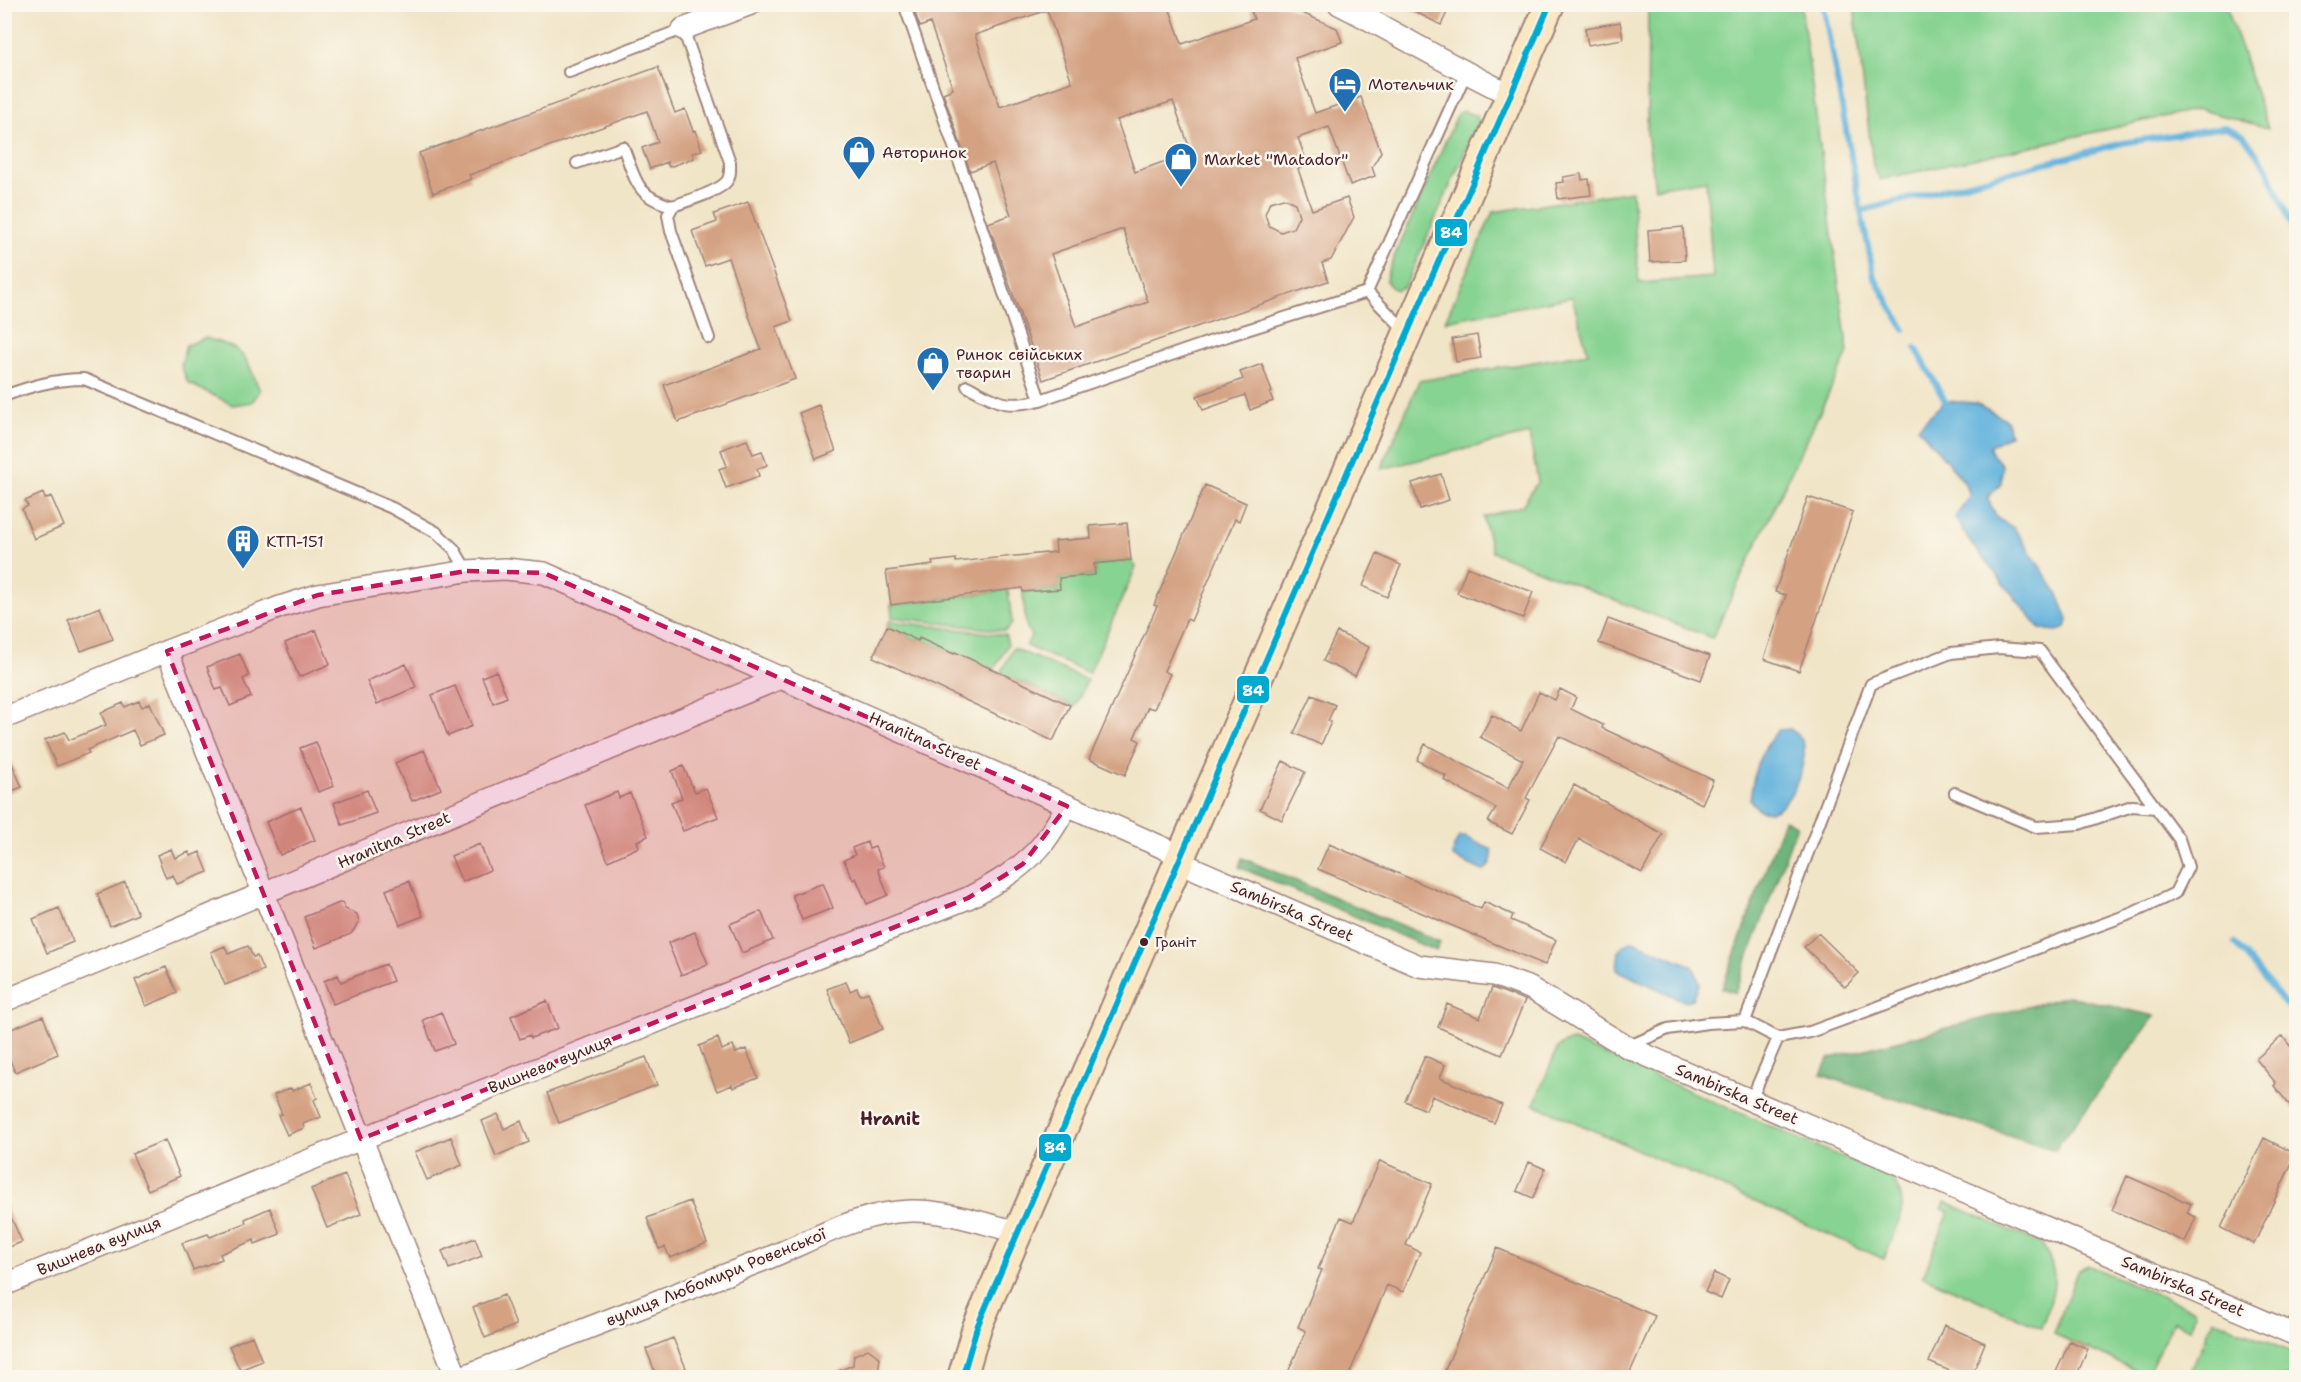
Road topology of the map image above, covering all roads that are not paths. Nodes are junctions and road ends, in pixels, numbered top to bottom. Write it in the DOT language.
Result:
graph roads {
  1 [pos="750,4"];
  2 [pos="904,4"];
  3 [pos="1339,4"];
  4 [pos="1550,4"];
  5 [pos="683,29"];
  6 [pos="569,72"];
  7 [pos="1466,73"];
  8 [pos="1511,95"];
  9 [pos="577,163"];
  10 [pos="673,206"];
  11 [pos="1367,292"];
  12 [pos="1408,333"];
  13 [pos="709,338"];
  14 [pos="967,386"];
  15 [pos="4,396"];
  16 [pos="1040,400"];
  17 [pos="466,571"];
  18 [pos="167,651"];
  19 [pos="783,677"];
  20 [pos="4,718"];
  21 [pos="1955,793"];
  22 [pos="1067,806"];
  23 [pos="2156,808"];
  24 [pos="1180,859"];
  25 [pos="265,893"];
  26 [pos="4,1001"];
  27 [pos="1745,1021"];
  28 [pos="1778,1038"];
  29 [pos="1627,1047"];
  30 [pos="1751,1100"];
  31 [pos="361,1139"];
  32 [pos="1018,1232"];
  33 [pos="4,1285"];
  34 [pos="2296,1335"];
  35 [pos="458,1377"];
  36 [pos="962,1377"];
  1 -- 5 [label="street"];
  2 -- 16 [label="lane"];
  3 -- 7 [label="street"];
  4 -- 8 [label="main road"];
  5 -- 6 [label="lane"];
  5 -- 10 [label="lane"];
  7 -- 8 [label="street"];
  7 -- 11 [label="lane"];
  8 -- 12 [label="main road"];
  9 -- 10 [label="lane"];
  10 -- 13 [label="lane"];
  11 -- 12 [label="lane"];
  11 -- 16 [label="lane"];
  12 -- 24 [label="main road"];
  14 -- 16 [label="lane"];
  15 -- 17 [label="lane"];
  17 -- 18 [label="street, Hranitna Street"];
  17 -- 19 [label="street, Hranitna Street"];
  18 -- 20 [label="street, Hranitna Street"];
  18 -- 25 [label="street"];
  19 -- 22 [label="street, Hranitna Street"];
  19 -- 25 [label="street, Hranitna Street"];
  21 -- 23 [label="lane"];
  22 -- 24 [label="street, Hranitna Street"];
  22 -- 31 [label="street, Вишнева вулиця"];
  23 -- 27 [label="lane"];
  23 -- 28 [label="lane"];
  24 -- 29 [label="street, Sambirska Street"];
  24 -- 32 [label="main road"];
  25 -- 26 [label="street, Hranitna Street"];
  25 -- 31 [label="street"];
  27 -- 28 [label="lane"];
  27 -- 29 [label="lane"];
  28 -- 30 [label="lane"];
  29 -- 30 [label="street, Sambirska Street"];
  30 -- 34 [label="street, Sambirska Street"];
  31 -- 33 [label="street, Вишнева вулиця"];
  31 -- 35 [label="street"];
  32 -- 35 [label="street, вулиця Любомири Ровенської"];
  32 -- 36 [label="main road"];
}
